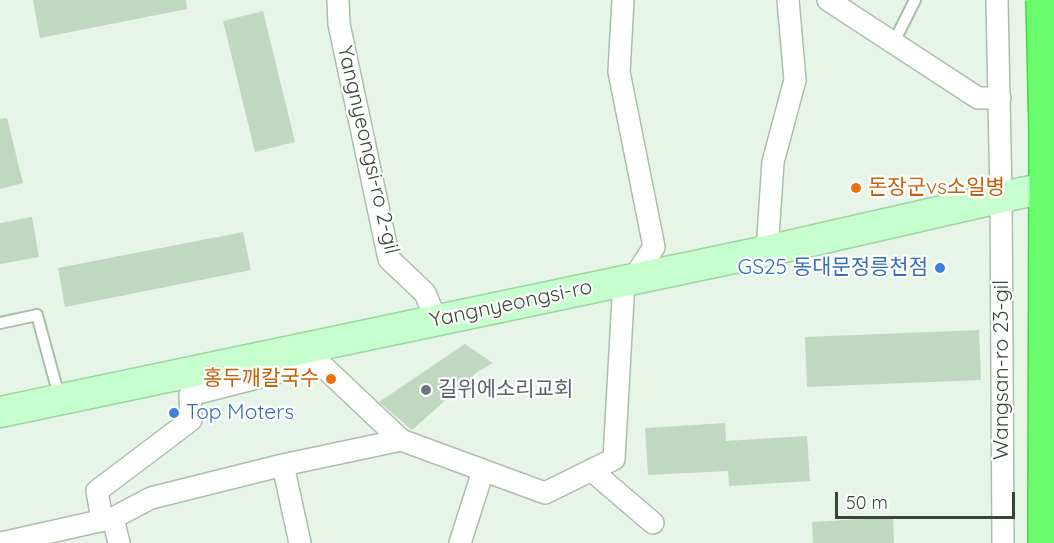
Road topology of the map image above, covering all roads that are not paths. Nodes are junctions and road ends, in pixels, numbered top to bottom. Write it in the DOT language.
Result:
graph roads {
  1 [pos="339,0"];
  2 [pos="624,0"];
  3 [pos="788,0"];
  4 [pos="828,0"];
  5 [pos="915,0"];
  6 [pos="997,0"];
  7 [pos="1043,0"];
  8 [pos="894,42"];
  9 [pos="1000,98"];
  10 [pos="1054,187"];
  11 [pos="1011,195"];
  12 [pos="767,251"];
  13 [pos="629,280"];
  14 [pos="436,320"];
  15 [pos="0,323"];
  16 [pos="311,355"];
  17 [pos="60,399"];
  18 [pos="0,412"];
  19 [pos="401,440"];
  20 [pos="283,465"];
  21 [pos="591,470"];
  22 [pos="483,471"];
  23 [pos="107,519"];
  24 [pos="653,523"];
  25 [pos="0,543"];
  26 [pos="119,543"];
  27 [pos="300,543"];
  28 [pos="460,543"];
  29 [pos="1003,543"];
  30 [pos="1045,543"];
  1 -- 14 [label="street, Yangnyeongsi-ro 2-gil"];
  2 -- 13 [label="street"];
  3 -- 12 [label="street"];
  4 -- 8 [label="street"];
  5 -- 8 [label="lane"];
  6 -- 9 [label="street, Wangsan-ro 23-gil"];
  7 -- 30 [label="highway, bridge"];
  8 -- 9 [label="street"];
  9 -- 11 [label="street, Wangsan-ro 23-gil"];
  10 -- 11 [label="main road, Yangnyeongsi-ro, bridge"];
  11 -- 12 [label="main road, Yangnyeongsi-ro"];
  11 -- 29 [label="street, Wangsan-ro 23-gil"];
  12 -- 13 [label="main road, Yangnyeongsi-ro"];
  13 -- 14 [label="main road, Yangnyeongsi-ro"];
  13 -- 21 [label="street"];
  14 -- 16 [label="main road, Yangnyeongsi-ro"];
  15 -- 17 [label="lane"];
  16 -- 17 [label="main road, Yangnyeongsi-ro"];
  16 -- 19 [label="street"];
  16 -- 23 [label="street, Yangnyeongsi-ro"];
  17 -- 18 [label="main road, Yangnyeongsi-ro"];
  19 -- 20 [label="street"];
  19 -- 22 [label="street"];
  20 -- 23 [label="street"];
  20 -- 27 [label="street"];
  21 -- 22 [label="street"];
  21 -- 24 [label="street"];
  22 -- 28 [label="street"];
  23 -- 25 [label="street"];
  23 -- 26 [label="street"];
}
